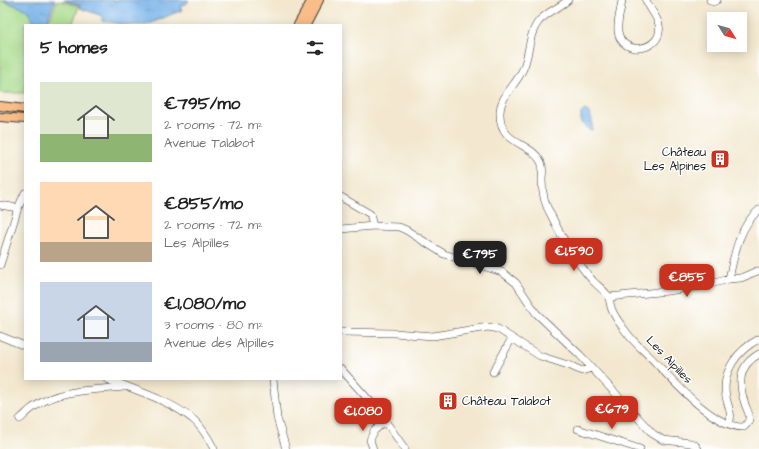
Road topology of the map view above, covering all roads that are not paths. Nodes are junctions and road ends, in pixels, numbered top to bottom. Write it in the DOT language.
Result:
graph roads {
  1 [pos="312,0"];
  2 [pos="319,0"];
  3 [pos="568,0"];
  4 [pos="622,0"];
  5 [pos="646,0"];
  6 [pos="710,0"];
  7 [pos="717,0"];
  8 [pos="299,24"];
  9 [pos="307,24"];
  10 [pos="0,106"];
  11 [pos="24,110"];
  12 [pos="0,117"];
  13 [pos="24,119"];
  14 [pos="24,195"];
  15 [pos="342,198"];
  16 [pos="0,205"];
  17 [pos="18,208"];
  18 [pos="759,210"];
  19 [pos="373,226"];
  20 [pos="342,229"];
  21 [pos="0,265"];
  22 [pos="757,271"];
  23 [pos="729,279"];
  24 [pos="609,297"];
  25 [pos="342,332"];
  26 [pos="0,336"];
  27 [pos="512,338"];
  28 [pos="759,339"];
  29 [pos="24,346"];
  30 [pos="759,354"];
  31 [pos="580,355"];
  32 [pos="571,366"];
  33 [pos="592,368"];
  34 [pos="342,370"];
  35 [pos="493,372"];
  36 [pos="110,380"];
  37 [pos="273,380"];
  38 [pos="127,387"];
  39 [pos="20,419"];
  40 [pos="385,421"];
  41 [pos="729,424"];
  42 [pos="578,429"];
  43 [pos="214,449"];
  44 [pos="286,449"];
  45 [pos="373,449"];
  46 [pos="405,449"];
  47 [pos="640,449"];
  48 [pos="698,449"];
  1 -- 8 [label="main road"];
  2 -- 9 [label="main road"];
  3 -- 24 [label="street, Les Alpilles"];
  4 -- 5 [label="street"];
  6 -- 7 [label="street"];
  10 -- 11 [label="main road"];
  12 -- 13 [label="main road"];
  14 -- 17 [label="street"];
  15 -- 19 [label="street"];
  16 -- 17 [label="street"];
  17 -- 21 [label="street"];
  18 -- 23 [label="street"];
  19 -- 20 [label="street"];
  19 -- 31 [label="street"];
  22 -- 23 [label="street"];
  23 -- 24 [label="street"];
  24 -- 41 [label="street, Les Alpilles"];
  25 -- 27 [label="street"];
  26 -- 29 [label="street"];
  27 -- 32 [label="street"];
  27 -- 35 [label="street"];
  28 -- 41 [label="street"];
  30 -- 41 [label="street, Les Alpilles"];
  31 -- 32 [label="street"];
  31 -- 33 [label="street"];
  32 -- 33 [label="street"];
  33 -- 48 [label="street"];
  34 -- 40 [label="street"];
  36 -- 38 [label="street"];
  37 -- 44 [label="street"];
  38 -- 39 [label="street"];
  38 -- 43 [label="street"];
  40 -- 45 [label="street"];
  40 -- 46 [label="street"];
  42 -- 47 [label="street"];
}
